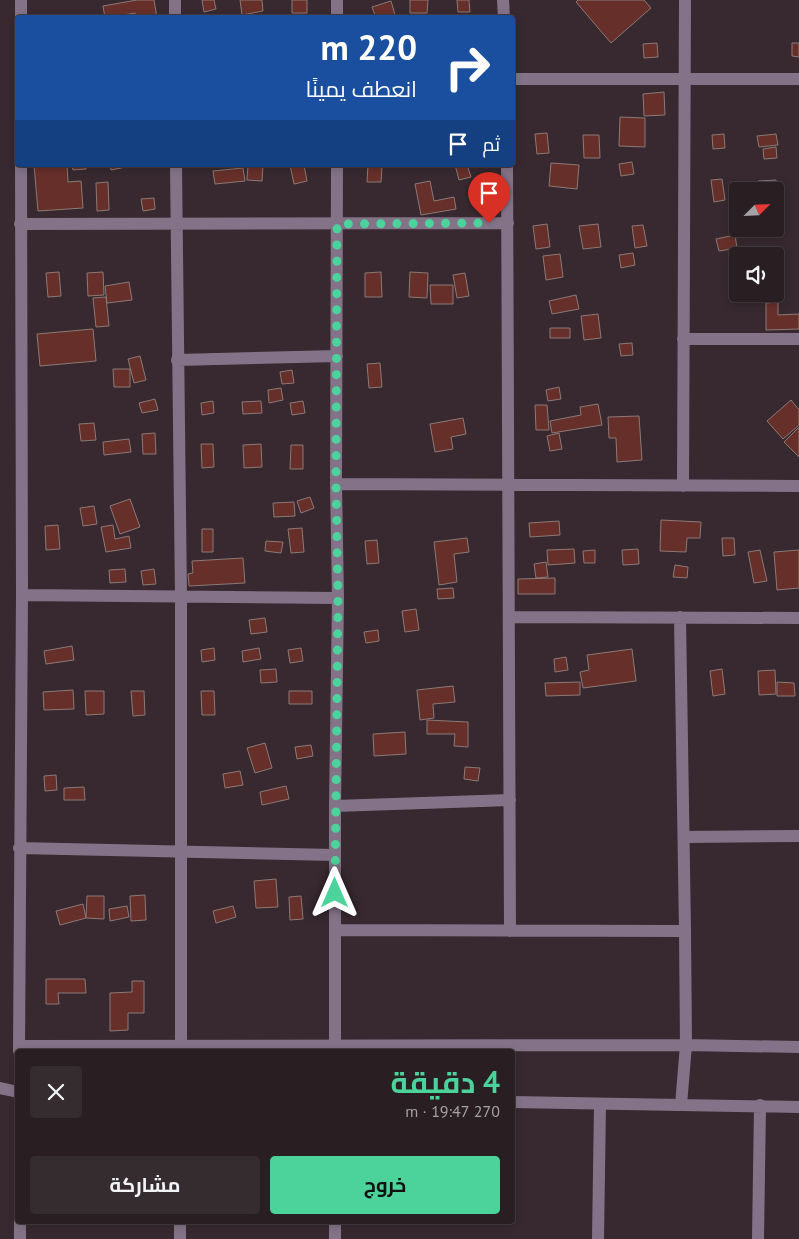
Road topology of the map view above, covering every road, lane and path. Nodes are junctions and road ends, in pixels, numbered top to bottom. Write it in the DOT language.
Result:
graph roads {
  1 [pos="22,0"];
  2 [pos="175,0"];
  3 [pos="337,0"];
  4 [pos="503,0"];
  5 [pos="685,0"];
  6 [pos="21,15"];
  7 [pos="175,15"];
  8 [pos="337,15"];
  9 [pos="504,15"];
  10 [pos="515,79"];
  11 [pos="799,79"];
  12 [pos="686,80"];
  13 [pos="20,167"];
  14 [pos="176,167"];
  15 [pos="337,167"];
  16 [pos="507,167"];
  17 [pos="508,223"];
  18 [pos="20,224"];
  19 [pos="176,224"];
  20 [pos="337,224"];
  21 [pos="683,339"];
  22 [pos="799,339"];
  23 [pos="337,356"];
  24 [pos="177,360"];
  25 [pos="336,484"];
  26 [pos="508,486"];
  27 [pos="683,486"];
  28 [pos="799,486"];
  29 [pos="22,595"];
  30 [pos="181,597"];
  31 [pos="338,598"];
  32 [pos="509,616"];
  33 [pos="680,617"];
  34 [pos="799,618"];
  35 [pos="510,800"];
  36 [pos="335,806"];
  37 [pos="799,836"];
  38 [pos="684,837"];
  39 [pos="19,848"];
  40 [pos="180,852"];
  41 [pos="335,855"];
  42 [pos="335,930"];
  43 [pos="510,930"];
  44 [pos="686,931"];
  45 [pos="686,1045"];
  46 [pos="181,1047"];
  47 [pos="799,1047"];
  48 [pos="334,1048"];
  49 [pos="19,1049"];
  50 [pos="0,1088"];
  51 [pos="15,1091"];
  52 [pos="515,1102"];
  53 [pos="600,1104"];
  54 [pos="681,1105"];
  55 [pos="760,1105"];
  56 [pos="799,1107"];
  57 [pos="20,1224"];
  58 [pos="180,1224"];
  59 [pos="335,1224"];
  60 [pos="20,1239"];
  61 [pos="180,1239"];
  62 [pos="335,1239"];
  63 [pos="598,1239"];
  64 [pos="758,1239"];
  1 -- 6 [label="street"];
  2 -- 7 [label="street"];
  3 -- 8 [label="street"];
  4 -- 9 [label="street"];
  5 -- 12 [label="street"];
  10 -- 12 [label="street"];
  11 -- 12 [label="street"];
  12 -- 21 [label="street"];
  13 -- 18 [label="street"];
  14 -- 19 [label="street"];
  15 -- 20 [label="street"];
  16 -- 17 [label="street"];
  17 -- 20 [label="street"];
  17 -- 26 [label="street"];
  18 -- 19 [label="street"];
  18 -- 29 [label="street"];
  19 -- 20 [label="street"];
  19 -- 24 [label="street"];
  20 -- 23 [label="street"];
  21 -- 22 [label="street"];
  21 -- 27 [label="street"];
  23 -- 24 [label="street"];
  23 -- 25 [label="street"];
  24 -- 30 [label="street"];
  25 -- 26 [label="street"];
  25 -- 31 [label="street"];
  26 -- 27 [label="street"];
  26 -- 32 [label="street"];
  27 -- 28 [label="street"];
  29 -- 30 [label="street"];
  29 -- 39 [label="street"];
  30 -- 31 [label="street"];
  30 -- 40 [label="street"];
  31 -- 36 [label="street"];
  32 -- 33 [label="street"];
  32 -- 35 [label="street"];
  33 -- 34 [label="street"];
  33 -- 38 [label="street"];
  35 -- 36 [label="street"];
  35 -- 43 [label="street"];
  36 -- 41 [label="street"];
  37 -- 38 [label="street"];
  38 -- 44 [label="street"];
  39 -- 40 [label="street"];
  39 -- 49 [label="street"];
  40 -- 41 [label="street"];
  40 -- 46 [label="street"];
  41 -- 42 [label="street"];
  42 -- 43 [label="street"];
  42 -- 48 [label="street"];
  43 -- 44 [label="street"];
  44 -- 45 [label="street"];
  45 -- 47 [label="street"];
  45 -- 48 [label="street"];
  45 -- 54 [label="street"];
  46 -- 48 [label="street"];
  46 -- 49 [label="street"];
  50 -- 51 [label="street"];
  52 -- 53 [label="street"];
  53 -- 54 [label="street"];
  53 -- 63 [label="street"];
  54 -- 55 [label="street"];
  55 -- 56 [label="street"];
  55 -- 64 [label="street"];
  57 -- 60 [label="street"];
  58 -- 61 [label="street"];
  59 -- 62 [label="street"];
}
